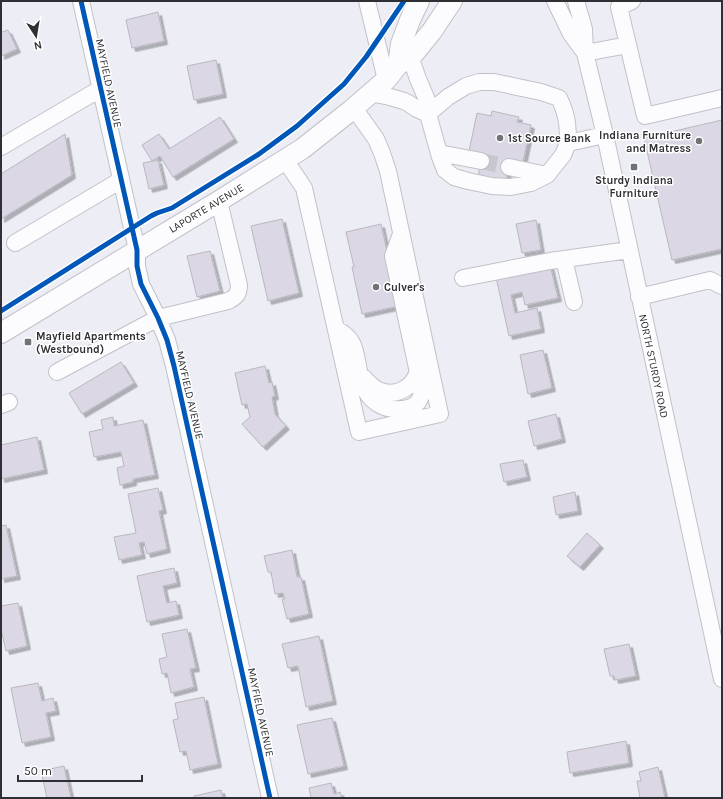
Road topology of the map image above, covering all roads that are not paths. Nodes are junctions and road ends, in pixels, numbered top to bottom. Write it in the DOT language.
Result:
graph roads {
  1 [pos="81,1"];
  2 [pos="368,1"];
  3 [pos="419,1"];
  4 [pos="452,1"];
  5 [pos="555,1"];
  6 [pos="576,1"];
  7 [pos="632,1"];
  8 [pos="628,45"];
  9 [pos="585,53"];
  10 [pos="404,60"];
  11 [pos="386,80"];
  12 [pos="100,89"];
  13 [pos="370,93"];
  14 [pos="722,98"];
  15 [pos="354,108"];
  16 [pos="428,114"];
  17 [pos="605,135"];
  18 [pos="568,143"];
  19 [pos="1,148"];
  20 [pos="439,153"];
  21 [pos="284,160"];
  22 [pos="481,161"];
  23 [pos="509,167"];
  24 [pos="547,176"];
  25 [pos="121,180"];
  26 [pos="219,201"];
  27 [pos="401,234"];
  28 [pos="15,243"];
  29 [pos="137,250"];
  30 [pos="629,250"];
  31 [pos="564,259"];
  32 [pos="463,278"];
  33 [pos="722,286"];
  34 [pos="640,296"];
  35 [pos="574,302"];
  36 [pos="158,318"];
  37 [pos="336,329"];
  38 [pos="1,333"];
  39 [pos="57,372"];
  40 [pos="722,679"];
  41 [pos="270,798"];
  1 -- 12 [label="street, MAYFIELD AVENUE"];
  2 -- 11 [label="street"];
  3 -- 10 [label="main road"];
  4 -- 10 [label="main road, LAPORTE AVENUE"];
  5 -- 9 [label="street, NORTH STURDY ROAD"];
  6 -- 9 [label="street, NORTH STURDY ROAD"];
  7 -- 8 [label="street"];
  8 -- 9 [label="street"];
  8 -- 14 [label="street"];
  9 -- 17 [label="street, NORTH STURDY ROAD"];
  10 -- 11 [label="main road, LAPORTE AVENUE"];
  10 -- 16 [label="street"];
  11 -- 13 [label="main road, LAPORTE AVENUE"];
  12 -- 19 [label="street"];
  12 -- 25 [label="street, MAYFIELD AVENUE"];
  13 -- 15 [label="main road, LAPORTE AVENUE"];
  13 -- 16 [label="street"];
  15 -- 21 [label="main road, LAPORTE AVENUE"];
  15 -- 27 [label="street"];
  16 -- 18 [label="street"];
  16 -- 20 [label="street"];
  17 -- 18 [label="street"];
  17 -- 30 [label="street, NORTH STURDY ROAD"];
  18 -- 24 [label="street"];
  20 -- 22 [label="street"];
  20 -- 24 [label="street"];
  21 -- 26 [label="main road, LAPORTE AVENUE"];
  21 -- 37 [label="street"];
  23 -- 24 [label="street"];
  25 -- 28 [label="street"];
  25 -- 29 [label="street, MAYFIELD AVENUE"];
  26 -- 29 [label="main road, LAPORTE AVENUE"];
  26 -- 36 [label="street"];
  27 -- 37 [label="street"];
  27 -- 37 [label="street"];
  29 -- 36 [label="street, MAYFIELD AVENUE"];
  29 -- 38 [label="main road, LAPORTE AVENUE"];
  30 -- 31 [label="street"];
  30 -- 34 [label="street, NORTH STURDY ROAD"];
  31 -- 32 [label="street"];
  31 -- 35 [label="street"];
  33 -- 34 [label="street"];
  34 -- 40 [label="street, NORTH STURDY ROAD"];
  36 -- 39 [label="street"];
  36 -- 41 [label="street, MAYFIELD AVENUE"];
}
